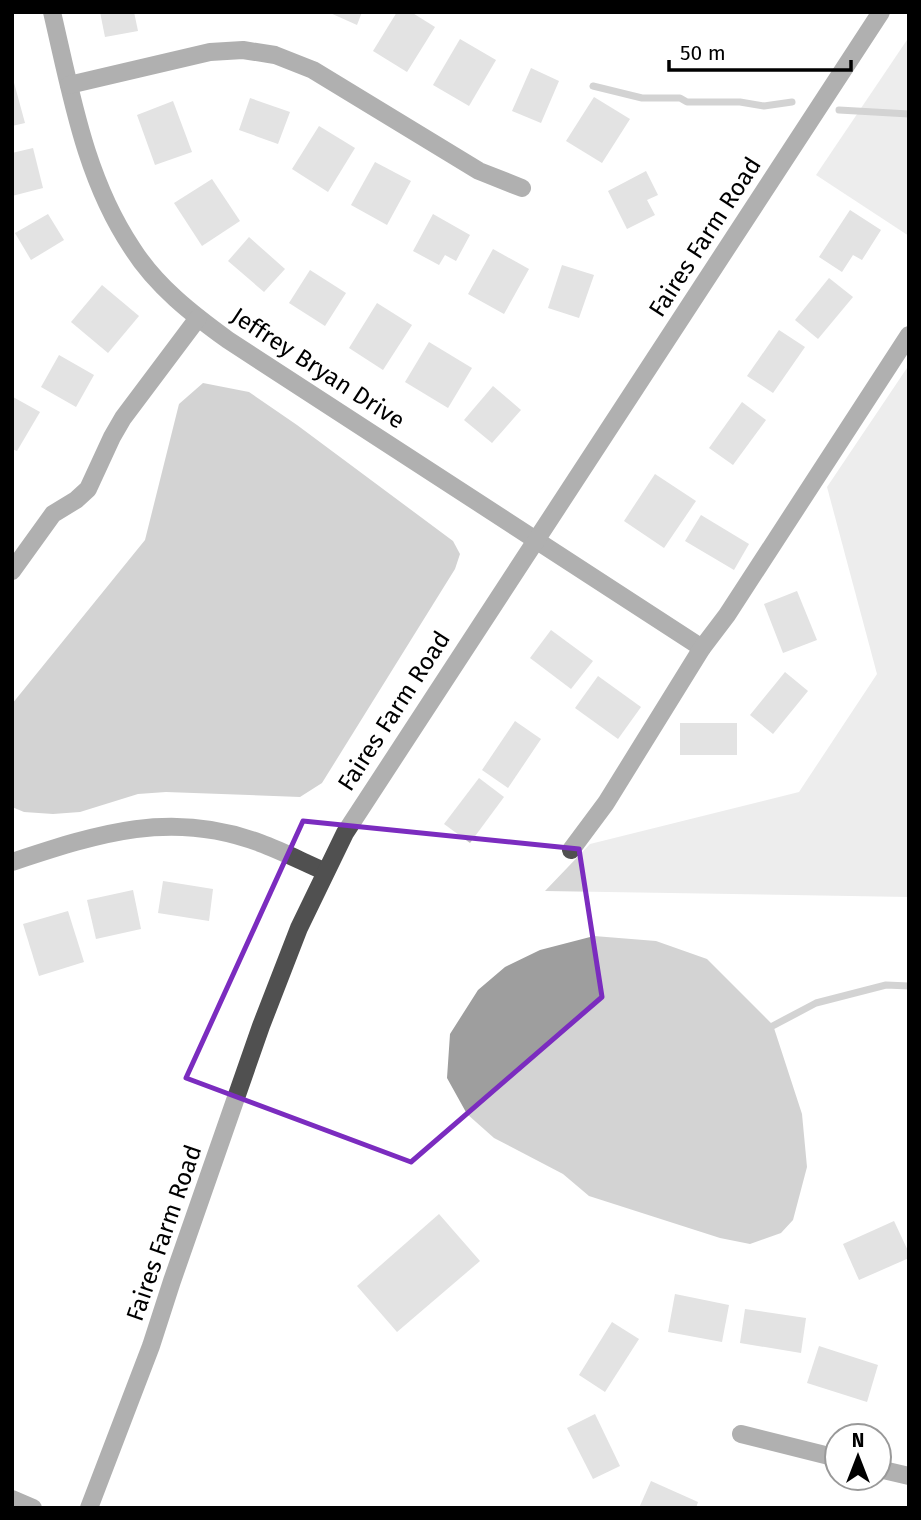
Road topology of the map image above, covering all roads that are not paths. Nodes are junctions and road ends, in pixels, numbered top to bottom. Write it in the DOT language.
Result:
graph roads {
  1 [pos="52,12"];
  2 [pos="881,12"];
  3 [pos="69,85"];
  4 [pos="522,188"];
  5 [pos="198,318"];
  6 [pos="909,335"];
  7 [pos="535,541"];
  8 [pos="12,571"];
  9 [pos="702,648"];
  10 [pos="571,850"];
  11 [pos="12,862"];
  12 [pos="324,871"];
  13 [pos="741,1434"];
  14 [pos="823,1454"];
  15 [pos="12,1499"];
  16 [pos="33,1508"];
  17 [pos="89,1508"];
  1 -- 3 [label="street, Jeffrey Bryan Drive"];
  2 -- 7 [label="street, Faires Farm Road"];
  3 -- 4 [label="street"];
  3 -- 5 [label="street, Jeffrey Bryan Drive"];
  5 -- 7 [label="street, Jeffrey Bryan Drive"];
  5 -- 8 [label="street"];
  6 -- 9 [label="street"];
  7 -- 9 [label="street, Jeffrey Bryan Drive"];
  7 -- 12 [label="street, Faires Farm Road"];
  9 -- 10 [label="street"];
  11 -- 12 [label="street"];
  12 -- 17 [label="street, Faires Farm Road"];
  13 -- 14 [label="street"];
  15 -- 16 [label="street"];
}
